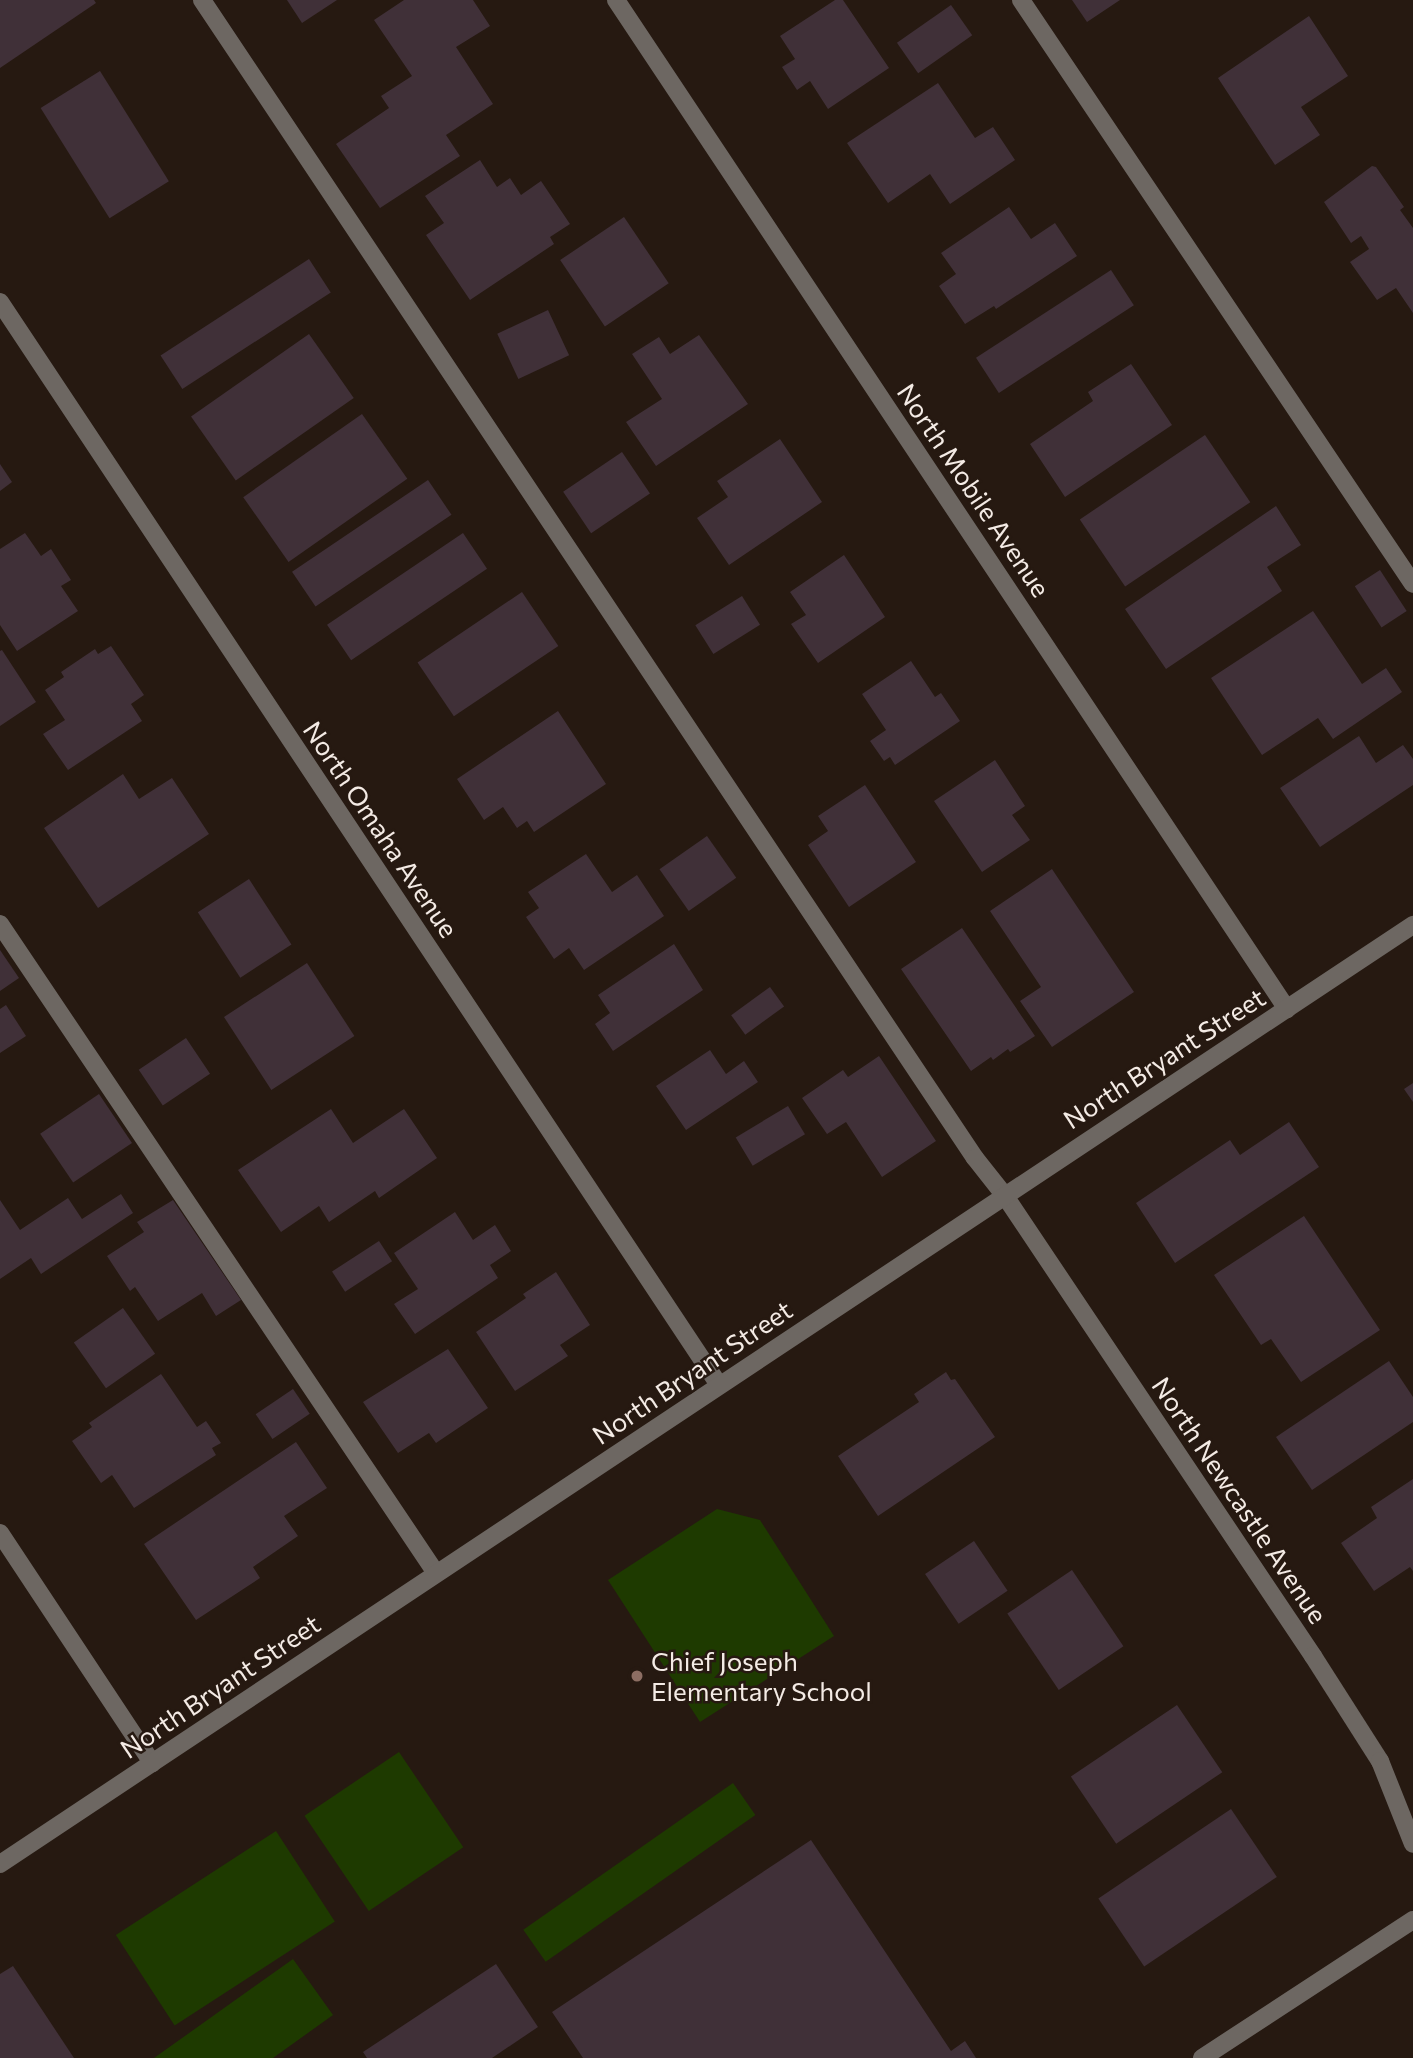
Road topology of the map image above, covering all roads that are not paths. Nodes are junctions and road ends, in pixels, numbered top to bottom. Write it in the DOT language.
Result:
graph roads {
  1 [pos="202,0"];
  2 [pos="616,0"];
  3 [pos="1021,0"];
  4 [pos="0,302"];
  5 [pos="1413,584"];
  6 [pos="0,924"];
  7 [pos="1413,925"];
  8 [pos="1287,1009"];
  9 [pos="1004,1196"];
  10 [pos="719,1385"];
  11 [pos="0,1533"];
  12 [pos="436,1573"];
  13 [pos="152,1763"];
  14 [pos="1413,1844"];
  15 [pos="0,1864"];
  16 [pos="1413,1920"];
  17 [pos="1202,2058"];
  1 -- 9 [label="street, North Newcastle Avenue"];
  2 -- 8 [label="street, North Mobile Avenue"];
  3 -- 5 [label="street"];
  4 -- 10 [label="street, North Omaha Avenue"];
  6 -- 12 [label="street"];
  7 -- 8 [label="street, North Bryant Street"];
  8 -- 9 [label="street, North Bryant Street"];
  9 -- 10 [label="street, North Bryant Street"];
  9 -- 14 [label="street, North Newcastle Avenue"];
  10 -- 12 [label="street, North Bryant Street"];
  11 -- 13 [label="street"];
  12 -- 13 [label="street, North Bryant Street"];
  13 -- 15 [label="street, North Bryant Street"];
  16 -- 17 [label="street"];
}
